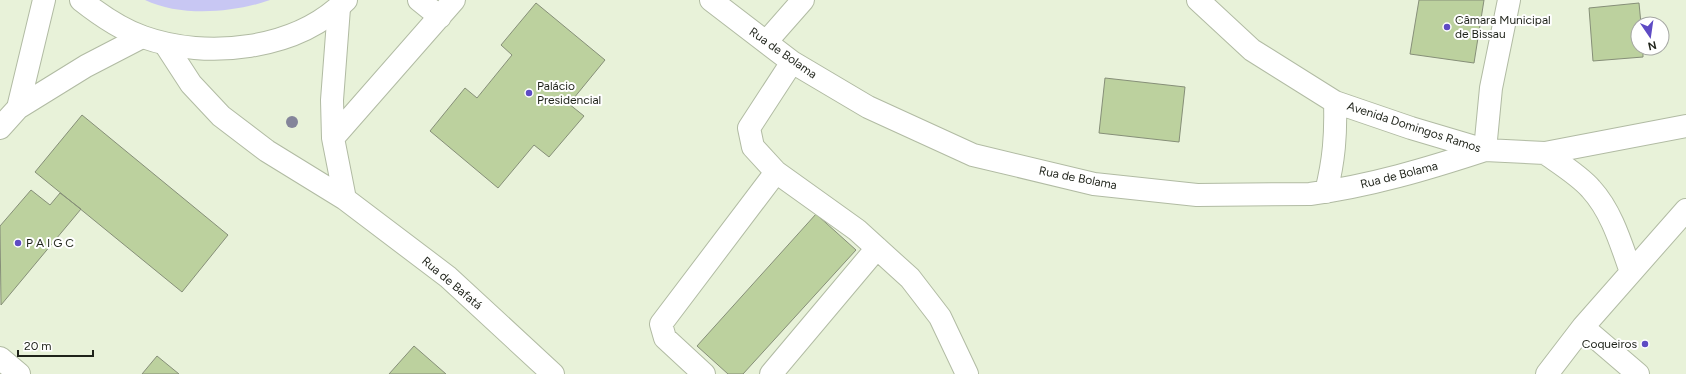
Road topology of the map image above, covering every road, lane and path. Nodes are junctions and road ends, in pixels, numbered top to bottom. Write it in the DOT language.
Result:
graph roads {
  1 [pos="44,0"];
  2 [pos="81,0"];
  3 [pos="419,0"];
  4 [pos="454,0"];
  5 [pos="711,0"];
  6 [pos="803,0"];
  7 [pos="1198,0"];
  8 [pos="1509,0"];
  9 [pos="342,4"];
  10 [pos="440,17"];
  11 [pos="142,37"];
  12 [pos="766,42"];
  13 [pos="165,44"];
  14 [pos="792,62"];
  15 [pos="1335,102"];
  16 [pos="18,108"];
  17 [pos="1686,126"];
  18 [pos="0,128"];
  19 [pos="333,138"];
  20 [pos="1485,150"];
  21 [pos="1545,153"];
  22 [pos="776,172"];
  23 [pos="1326,192"];
  24 [pos="345,199"];
  25 [pos="1686,210"];
  26 [pos="877,248"];
  27 [pos="1631,272"];
  28 [pos="1583,327"];
  29 [pos="0,358"];
  30 [pos="19,374"];
  31 [pos="553,374"];
  32 [pos="704,374"];
  33 [pos="771,374"];
  34 [pos="967,374"];
  35 [pos="1547,374"];
  36 [pos="1638,374"];
  1 -- 16 [label="street"];
  2 -- 11 [label="street"];
  3 -- 10 [label="street"];
  4 -- 10 [label="street"];
  5 -- 12 [label="street, Rua de Bolama"];
  6 -- 12 [label="street"];
  7 -- 15 [label="street, Avenida Domingos Ramos"];
  8 -- 20 [label="street"];
  9 -- 13 [label="street"];
  9 -- 19 [label="street"];
  10 -- 19 [label="street"];
  11 -- 13 [label="street"];
  11 -- 16 [label="street"];
  12 -- 14 [label="street, Rua de Bolama"];
  13 -- 24 [label="street, Rua de Bafatá"];
  14 -- 22 [label="street"];
  14 -- 23 [label="street, Rua de Bolama"];
  15 -- 20 [label="street, Avenida Domingos Ramos"];
  15 -- 23 [label="street"];
  16 -- 18 [label="street"];
  17 -- 21 [label="street, Avenida Domingos Ramos"];
  19 -- 24 [label="street"];
  20 -- 21 [label="street, Avenida Domingos Ramos"];
  20 -- 23 [label="street, Rua de Bolama"];
  21 -- 27 [label="street"];
  22 -- 26 [label="street"];
  22 -- 32 [label="street"];
  24 -- 31 [label="street, Rua de Bafatá"];
  25 -- 27 [label="street"];
  26 -- 33 [label="street"];
  26 -- 34 [label="street"];
  27 -- 28 [label="street"];
  28 -- 35 [label="street"];
  28 -- 36 [label="street"];
  29 -- 30 [label="street"];
}
